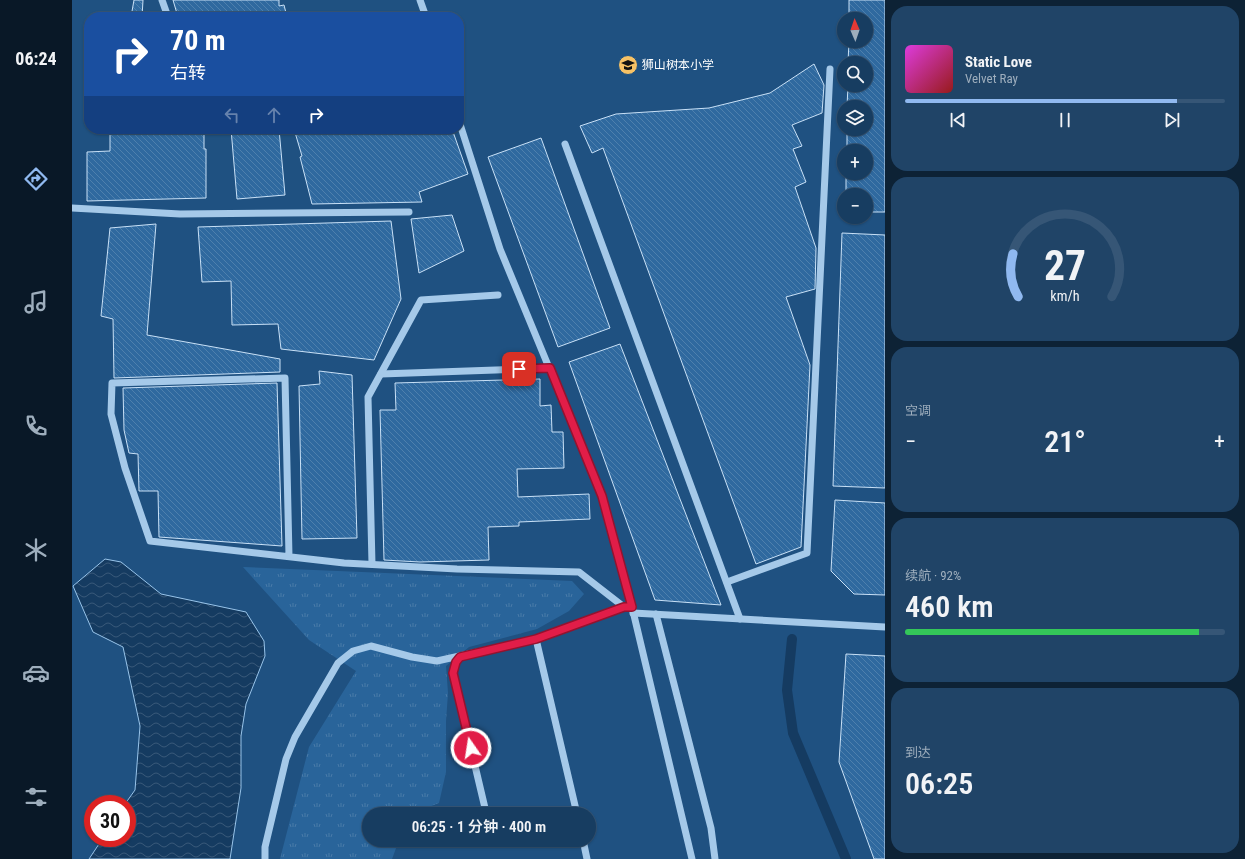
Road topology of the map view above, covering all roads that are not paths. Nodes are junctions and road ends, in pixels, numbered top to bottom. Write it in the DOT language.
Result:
graph roads {
  1 [pos="162,0"];
  2 [pos="420,0"];
  3 [pos="166,12"];
  4 [pos="424,12"];
  5 [pos="830,69"];
  6 [pos="463,134"];
  7 [pos="565,144"];
  8 [pos="72,208"];
  9 [pos="409,212"];
  10 [pos="498,295"];
  11 [pos="550,368"];
  12 [pos="381,374"];
  13 [pos="289,556"];
  14 [pos="372,564"];
  15 [pos="727,582"];
  16 [pos="624,607"];
  17 [pos="633,610"];
  18 [pos="656,614"];
  19 [pos="740,619"];
  20 [pos="885,627"];
  21 [pos="536,639"];
  22 [pos="460,657"];
  23 [pos="485,807"];
  24 [pos="574,807"];
  25 [pos="584,847"];
  26 [pos="265,859"];
  27 [pos="587,859"];
  28 [pos="692,859"];
  29 [pos="715,859"];
  1 -- 3 [label="street"];
  2 -- 4 [label="street"];
  5 -- 15 [label="street"];
  6 -- 11 [label="street"];
  7 -- 15 [label="street"];
  8 -- 9 [label="street"];
  10 -- 12 [label="street"];
  11 -- 12 [label="street"];
  11 -- 17 [label="street"];
  12 -- 14 [label="street"];
  13 -- 13 [label="street"];
  13 -- 14 [label="street"];
  14 -- 16 [label="street"];
  15 -- 19 [label="street"];
  16 -- 17 [label="street"];
  16 -- 21 [label="street"];
  17 -- 18 [label="street"];
  17 -- 28 [label="street"];
  18 -- 19 [label="street"];
  18 -- 29 [label="street"];
  19 -- 20 [label="street"];
  21 -- 22 [label="street"];
  21 -- 24 [label="street"];
  22 -- 23 [label="street"];
  22 -- 26 [label="street"];
  25 -- 27 [label="street"];
}
